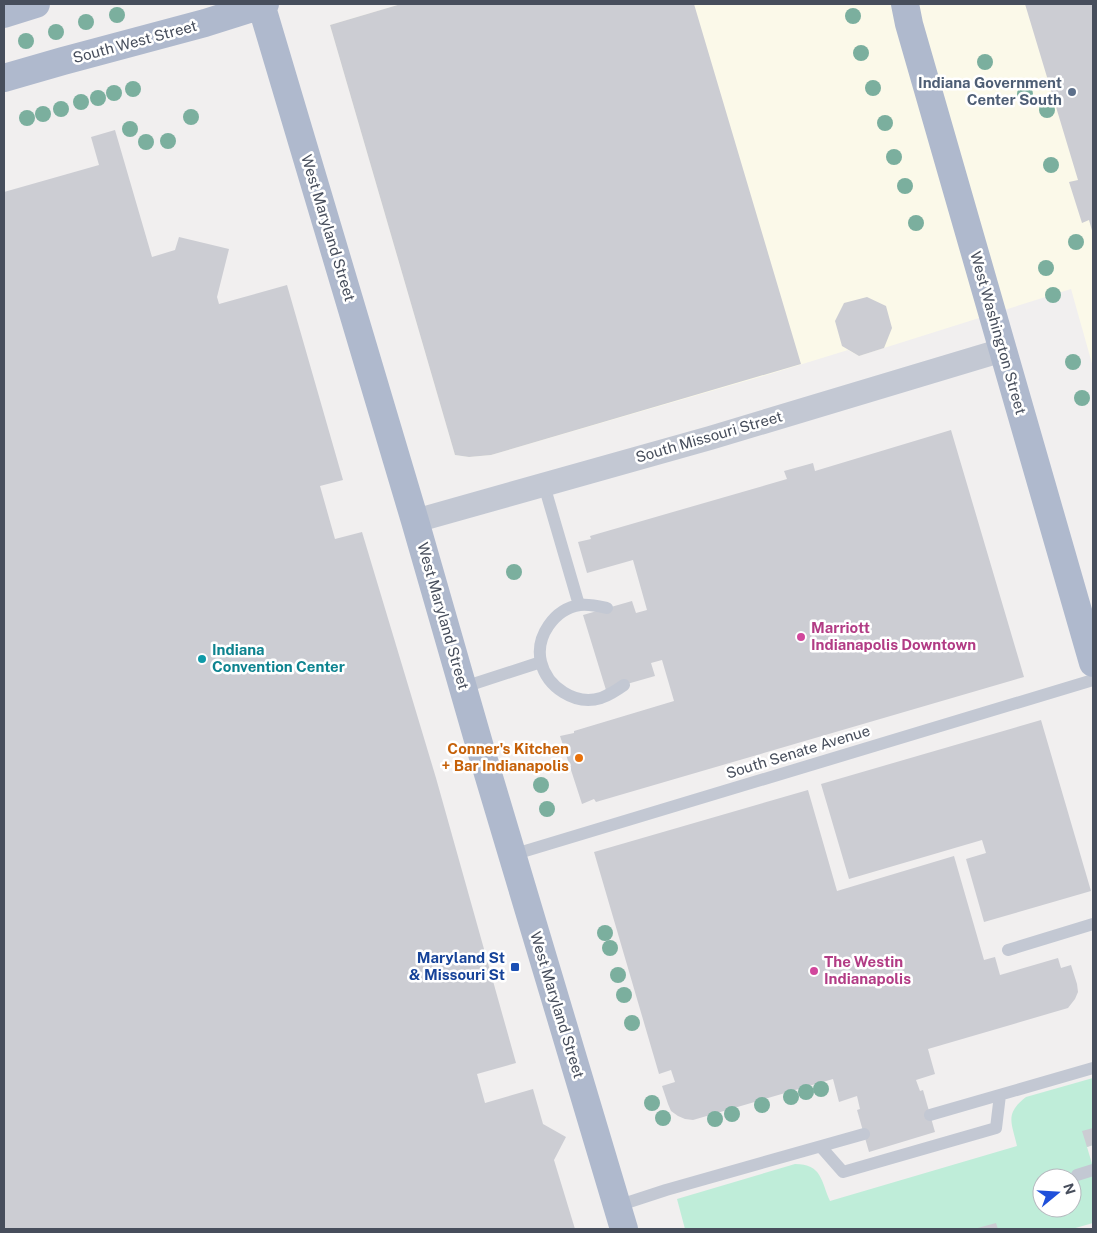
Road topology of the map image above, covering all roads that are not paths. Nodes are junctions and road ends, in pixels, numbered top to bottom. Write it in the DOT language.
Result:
graph roads {
  1 [pos="36,4"];
  2 [pos="262,4"];
  3 [pos="905,4"];
  4 [pos="4,14"];
  5 [pos="4,78"];
  6 [pos="1003,350"];
  7 [pos="544,485"];
  8 [pos="415,521"];
  9 [pos="579,605"];
  10 [pos="607,608"];
  11 [pos="541,662"];
  12 [pos="1093,662"];
  13 [pos="1093,680"];
  14 [pos="624,685"];
  15 [pos="464,687"];
  16 [pos="512,855"];
  17 [pos="1093,924"];
  18 [pos="1008,950"];
  19 [pos="1093,1068"];
  20 [pos="1000,1095"];
  21 [pos="930,1115"];
  22 [pos="864,1134"];
  23 [pos="821,1147"];
  24 [pos="620,1218"];
  1 -- 4 [label="main road"];
  2 -- 5 [label="main road, South West Street"];
  2 -- 8 [label="main road, West Maryland Street"];
  3 -- 6 [label="main road, West Washington Street"];
  6 -- 7 [label="street, South Missouri Street"];
  6 -- 12 [label="main road, West Washington Street"];
  7 -- 8 [label="street, South Missouri Street"];
  7 -- 9 [label="lane"];
  8 -- 15 [label="main road, West Maryland Street"];
  9 -- 10 [label="lane"];
  9 -- 11 [label="lane"];
  11 -- 14 [label="lane"];
  11 -- 15 [label="lane"];
  13 -- 16 [label="lane, South Senate Avenue"];
  15 -- 16 [label="main road, West Maryland Street"];
  16 -- 24 [label="main road, West Maryland Street"];
  17 -- 18 [label="lane"];
  19 -- 20 [label="lane"];
  20 -- 21 [label="lane"];
  20 -- 23 [label="lane"];
  22 -- 23 [label="lane"];
  23 -- 24 [label="lane"];
}
